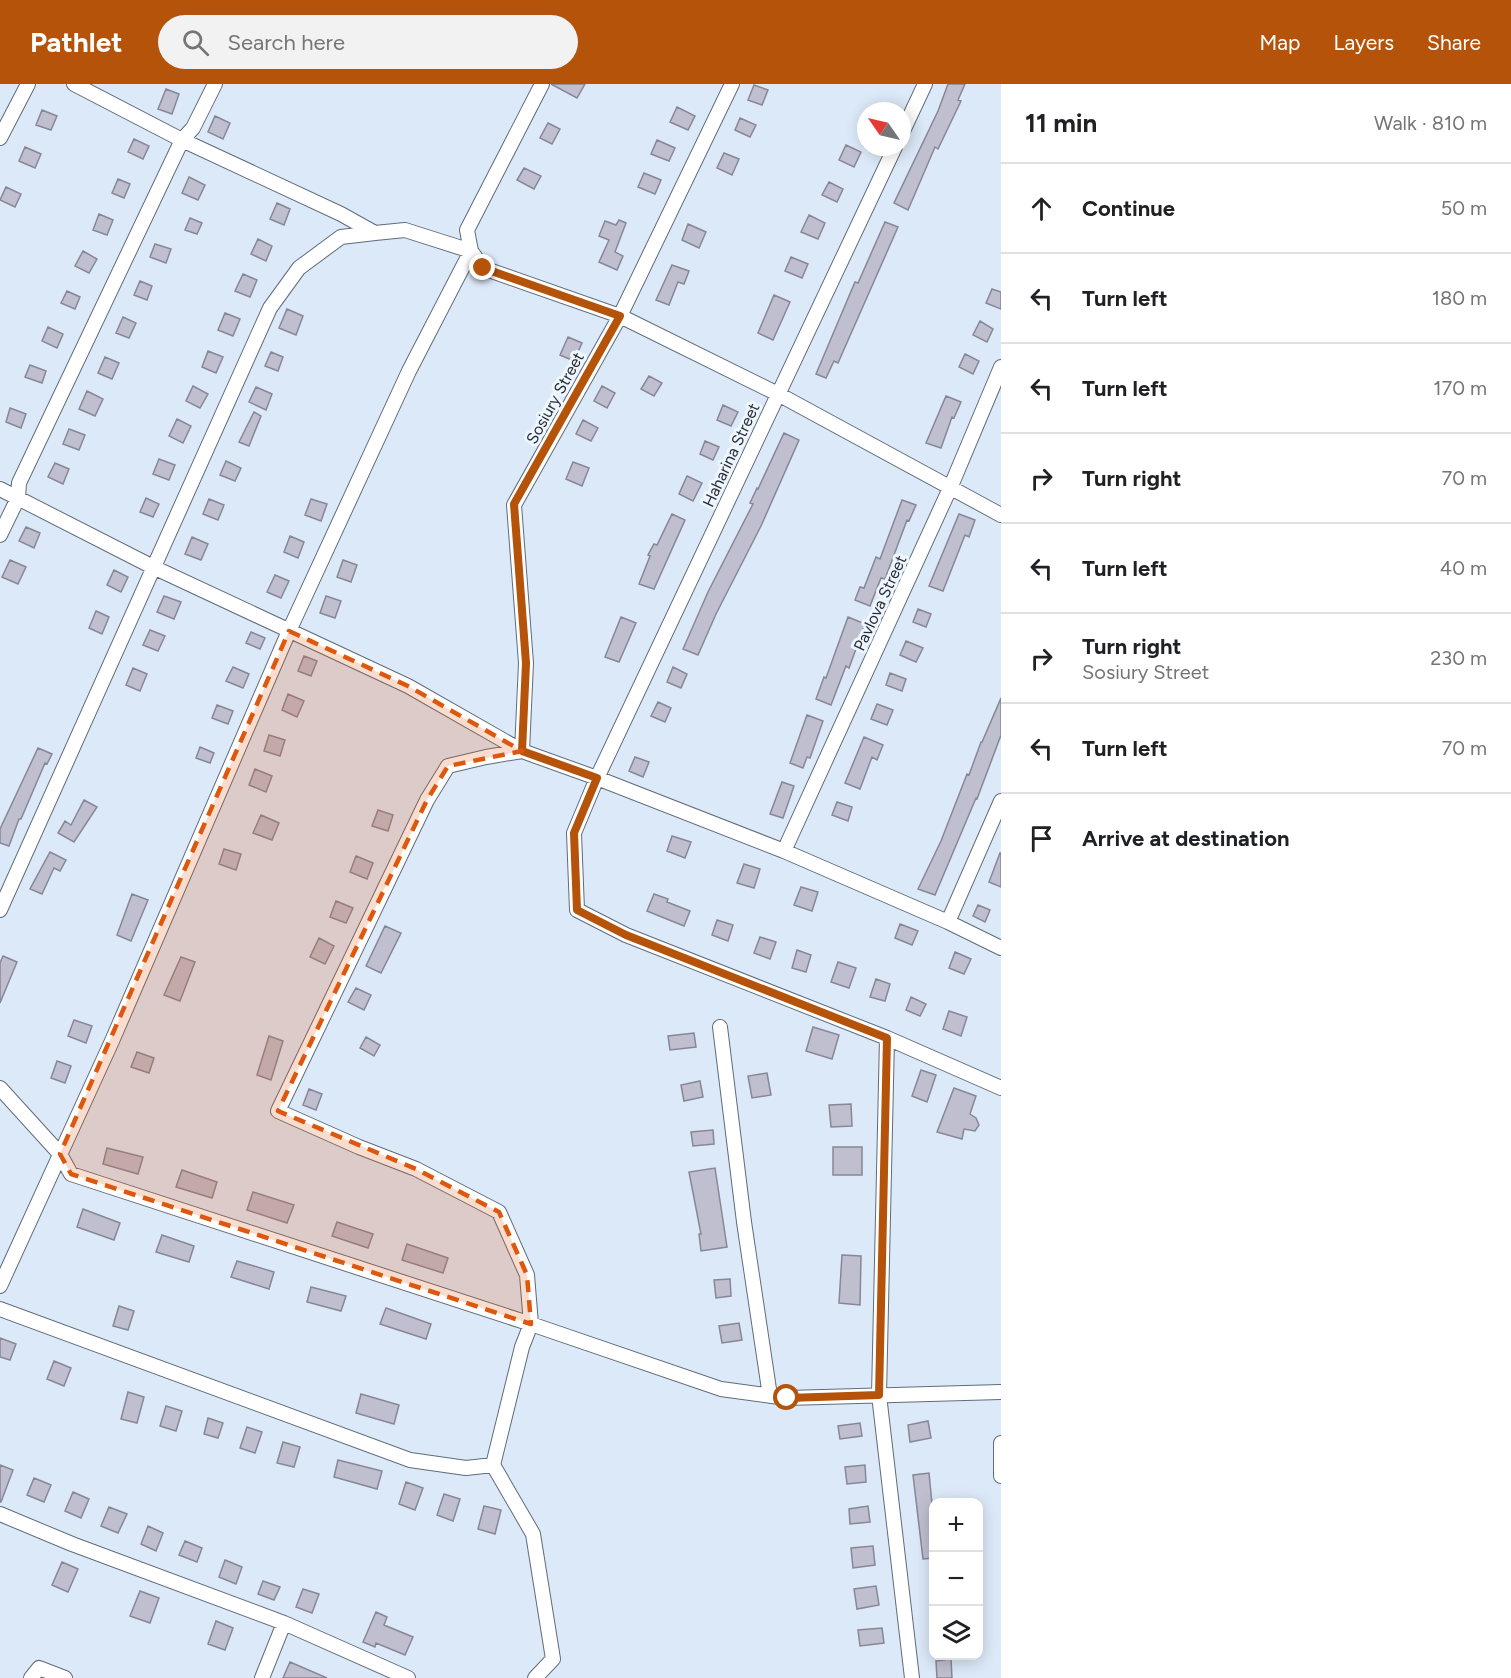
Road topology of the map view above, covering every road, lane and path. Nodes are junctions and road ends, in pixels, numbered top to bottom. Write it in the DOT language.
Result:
graph roads {
  1 [pos="28,84"];
  2 [pos="74,84"];
  3 [pos="215,84"];
  4 [pos="542,84"];
  5 [pos="732,84"];
  6 [pos="925,84"];
  7 [pos="911,114"];
  8 [pos="0,138"];
  9 [pos="182,140"];
  10 [pos="891,156"];
  11 [pos="375,233"];
  12 [pos="471,251"];
  13 [pos="620,316"];
  14 [pos="1001,367"];
  15 [pos="778,394"];
  16 [pos="951,486"];
  17 [pos="0,489"];
  18 [pos="18,498"];
  19 [pos="1001,515"];
  20 [pos="0,535"];
  21 [pos="153,567"];
  22 [pos="289,631"];
  23 [pos="522,751"];
  24 [pos="597,778"];
  25 [pos="1001,801"];
  26 [pos="784,851"];
  27 [pos="0,910"];
  28 [pos="948,922"];
  29 [pos="1001,948"];
  30 [pos="720,1027"];
  31 [pos="887,1038"];
  32 [pos="1001,1088"];
  33 [pos="0,1089"];
  34 [pos="60,1154"];
  35 [pos="0,1286"];
  36 [pos="0,1308"];
  37 [pos="531,1324"];
  38 [pos="1001,1392"];
  39 [pos="879,1395"];
  40 [pos="770,1396"];
  41 [pos="1001,1443"];
  42 [pos="493,1465"];
  43 [pos="1001,1476"];
  44 [pos="0,1514"];
  45 [pos="284,1623"];
  46 [pos="31,1678"];
  47 [pos="65,1678"];
  48 [pos="262,1678"];
  49 [pos="408,1678"];
  50 [pos="535,1678"];
  51 [pos="912,1678"];
  1 -- 8 [label="street"];
  2 -- 9 [label="street"];
  3 -- 9 [label="street"];
  4 -- 12 [label="street"];
  5 -- 13 [label="street, Sosiury Street"];
  6 -- 7 [label="street"];
  9 -- 11 [label="street"];
  9 -- 18 [label="street"];
  10 -- 15 [label="street, Haharina Street"];
  11 -- 12 [label="street"];
  11 -- 21 [label="street"];
  12 -- 13 [label="street"];
  12 -- 22 [label="street"];
  13 -- 15 [label="street"];
  13 -- 23 [label="street, Sosiury Street"];
  14 -- 16 [label="street, Pavlova Street"];
  15 -- 16 [label="street"];
  15 -- 24 [label="street, Haharina Street"];
  16 -- 19 [label="street"];
  16 -- 26 [label="street, Pavlova Street"];
  17 -- 18 [label="street"];
  18 -- 20 [label="street"];
  18 -- 21 [label="street"];
  21 -- 22 [label="street"];
  21 -- 27 [label="street"];
  22 -- 23 [label="street"];
  22 -- 34 [label="street"];
  23 -- 24 [label="street"];
  23 -- 37 [label="street"];
  24 -- 26 [label="street"];
  24 -- 31 [label="street, Haharina Street"];
  25 -- 28 [label="street"];
  26 -- 28 [label="street"];
  28 -- 29 [label="street"];
  30 -- 40 [label="street"];
  31 -- 32 [label="street"];
  31 -- 39 [label="street"];
  33 -- 34 [label="street"];
  34 -- 35 [label="street"];
  34 -- 37 [label="street"];
  36 -- 42 [label="street"];
  37 -- 40 [label="street"];
  37 -- 42 [label="street"];
  38 -- 39 [label="street"];
  39 -- 40 [label="street"];
  39 -- 51 [label="street"];
  41 -- 43 [label="street"];
  42 -- 50 [label="street"];
  44 -- 45 [label="street"];
  45 -- 48 [label="street"];
  45 -- 49 [label="street"];
  46 -- 47 [label="street"];
}
